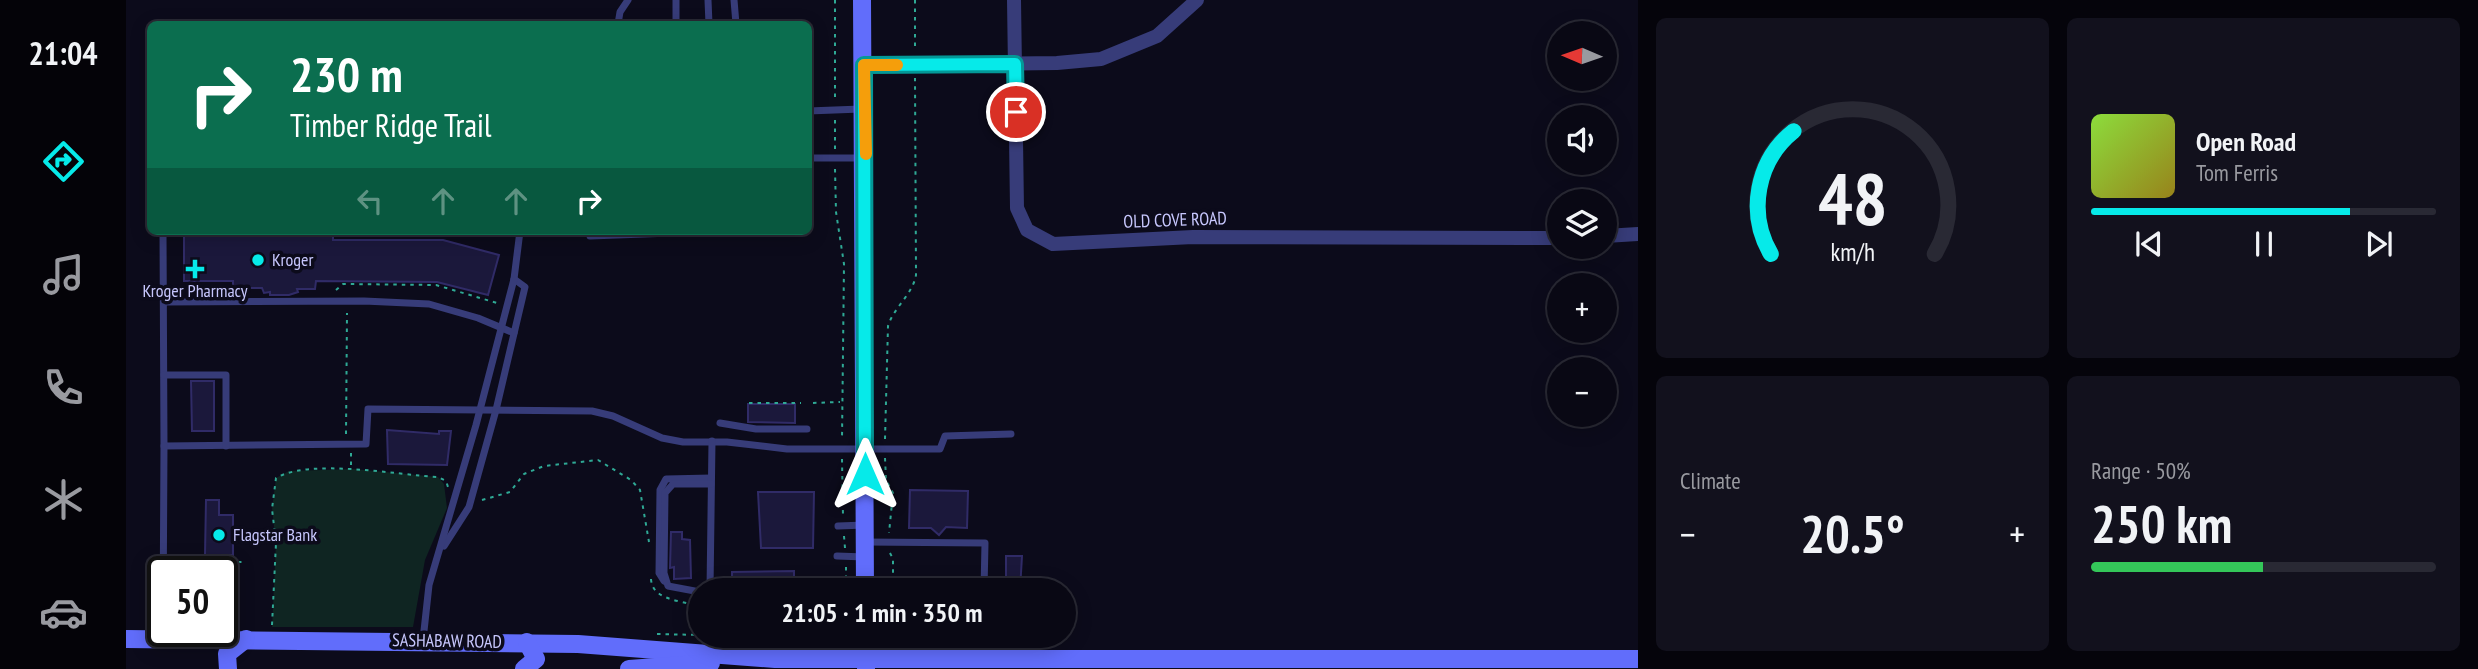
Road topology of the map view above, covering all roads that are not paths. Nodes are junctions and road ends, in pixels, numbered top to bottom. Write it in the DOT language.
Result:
graph roads {
  1 [pos="628,0"];
  2 [pos="676,0"];
  3 [pos="708,0"];
  4 [pos="734,0"];
  5 [pos="862,0"];
  6 [pos="1014,0"];
  7 [pos="1197,0"];
  8 [pos="618,21"];
  9 [pos="676,21"];
  10 [pos="709,21"];
  11 [pos="736,21"];
  12 [pos="1015,64"];
  13 [pos="864,65"];
  14 [pos="865,109"];
  15 [pos="812,111"];
  16 [pos="812,158"];
  17 [pos="866,158"];
  18 [pos="1638,234"];
  19 [pos="163,235"];
  20 [pos="520,235"];
  21 [pos="590,235"];
  22 [pos="617,235"];
  23 [pos="1617,235"];
  24 [pos="1547,239"];
  25 [pos="514,279"];
  26 [pos="164,302"];
  27 [pos="501,329"];
  28 [pos="514,333"];
  29 [pos="164,375"];
  30 [pos="480,410"];
  31 [pos="496,410"];
  32 [pos="720,423"];
  33 [pos="807,429"];
  34 [pos="1011,434"];
  35 [pos="712,441"];
  36 [pos="164,446"];
  37 [pos="226,446"];
  38 [pos="865,448"];
  39 [pos="711,481"];
  40 [pos="841,526"];
  41 [pos="865,541"];
  42 [pos="440,552"];
  43 [pos="163,556"];
  44 [pos="841,556"];
  45 [pos="710,578"];
  46 [pos="865,578"];
  47 [pos="984,578"];
  48 [pos="688,590"];
  49 [pos="147,636"];
  50 [pos="238,638"];
  51 [pos="126,639"];
  52 [pos="246,639"];
  53 [pos="423,640"];
  54 [pos="527,642"];
  55 [pos="769,648"];
  56 [pos="772,648"];
  57 [pos="988,648"];
  58 [pos="771,659"];
  59 [pos="1638,659"];
  60 [pos="988,660"];
  61 [pos="712,662"];
  62 [pos="866,664"];
  63 [pos="914,664"];
  64 [pos="960,664"];
  65 [pos="1036,664"];
  66 [pos="663,668"];
  67 [pos="228,669"];
  68 [pos="524,669"];
  69 [pos="629,669"];
  1 -- 8 [label="lane"];
  2 -- 9 [label="lane"];
  3 -- 10 [label="lane"];
  4 -- 11 [label="lane"];
  5 -- 13 [label="main road"];
  6 -- 12 [label="street, OLD COVE ROAD"];
  7 -- 12 [label="street"];
  12 -- 13 [label="street"];
  12 -- 24 [label="street, OLD COVE ROAD"];
  13 -- 14 [label="main road"];
  14 -- 15 [label="lane"];
  14 -- 17 [label="main road"];
  16 -- 17 [label="lane"];
  17 -- 38 [label="main road"];
  18 -- 23 [label="street"];
  19 -- 26 [label="lane"];
  20 -- 25 [label="lane"];
  21 -- 22 [label="lane"];
  25 -- 27 [label="lane"];
  25 -- 28 [label="lane"];
  26 -- 27 [label="lane"];
  26 -- 29 [label="lane"];
  27 -- 28 [label="lane"];
  27 -- 30 [label="lane"];
  28 -- 31 [label="lane"];
  29 -- 36 [label="lane"];
  29 -- 37 [label="lane"];
  30 -- 31 [label="lane"];
  30 -- 37 [label="lane"];
  30 -- 42 [label="lane"];
  31 -- 35 [label="lane"];
  31 -- 42 [label="lane"];
  32 -- 33 [label="lane"];
  34 -- 38 [label="lane"];
  35 -- 38 [label="lane"];
  35 -- 39 [label="lane"];
  36 -- 37 [label="lane"];
  36 -- 43 [label="lane"];
  38 -- 41 [label="main road"];
  39 -- 45 [label="lane"];
  39 -- 48 [label="lane"];
  40 -- 41 [label="lane"];
  41 -- 44 [label="lane"];
  41 -- 46 [label="main road"];
  41 -- 47 [label="lane"];
  42 -- 53 [label="lane"];
  49 -- 51 [label="main road, SASHABAW ROAD"];
  50 -- 52 [label="main road, SASHABAW ROAD"];
  52 -- 53 [label="main road, SASHABAW ROAD"];
  52 -- 67 [label="main road"];
  53 -- 54 [label="main road, SASHABAW ROAD"];
  54 -- 61 [label="main road, SASHABAW ROAD"];
  54 -- 68 [label="main road"];
  55 -- 58 [label="lane"];
  56 -- 58 [label="lane"];
  57 -- 60 [label="lane"];
  58 -- 61 [label="main road, SASHABAW ROAD"];
  58 -- 62 [label="main road, SASHABAW ROAD"];
  59 -- 65 [label="main road, SASHABAW ROAD"];
  60 -- 64 [label="main road, SASHABAW ROAD"];
  60 -- 65 [label="main road, SASHABAW ROAD"];
  61 -- 66 [label="main road, SASHABAW ROAD"];
  62 -- 63 [label="main road, SASHABAW ROAD"];
  63 -- 64 [label="main road, SASHABAW ROAD"];
  66 -- 69 [label="main road, SASHABAW ROAD"];
}
